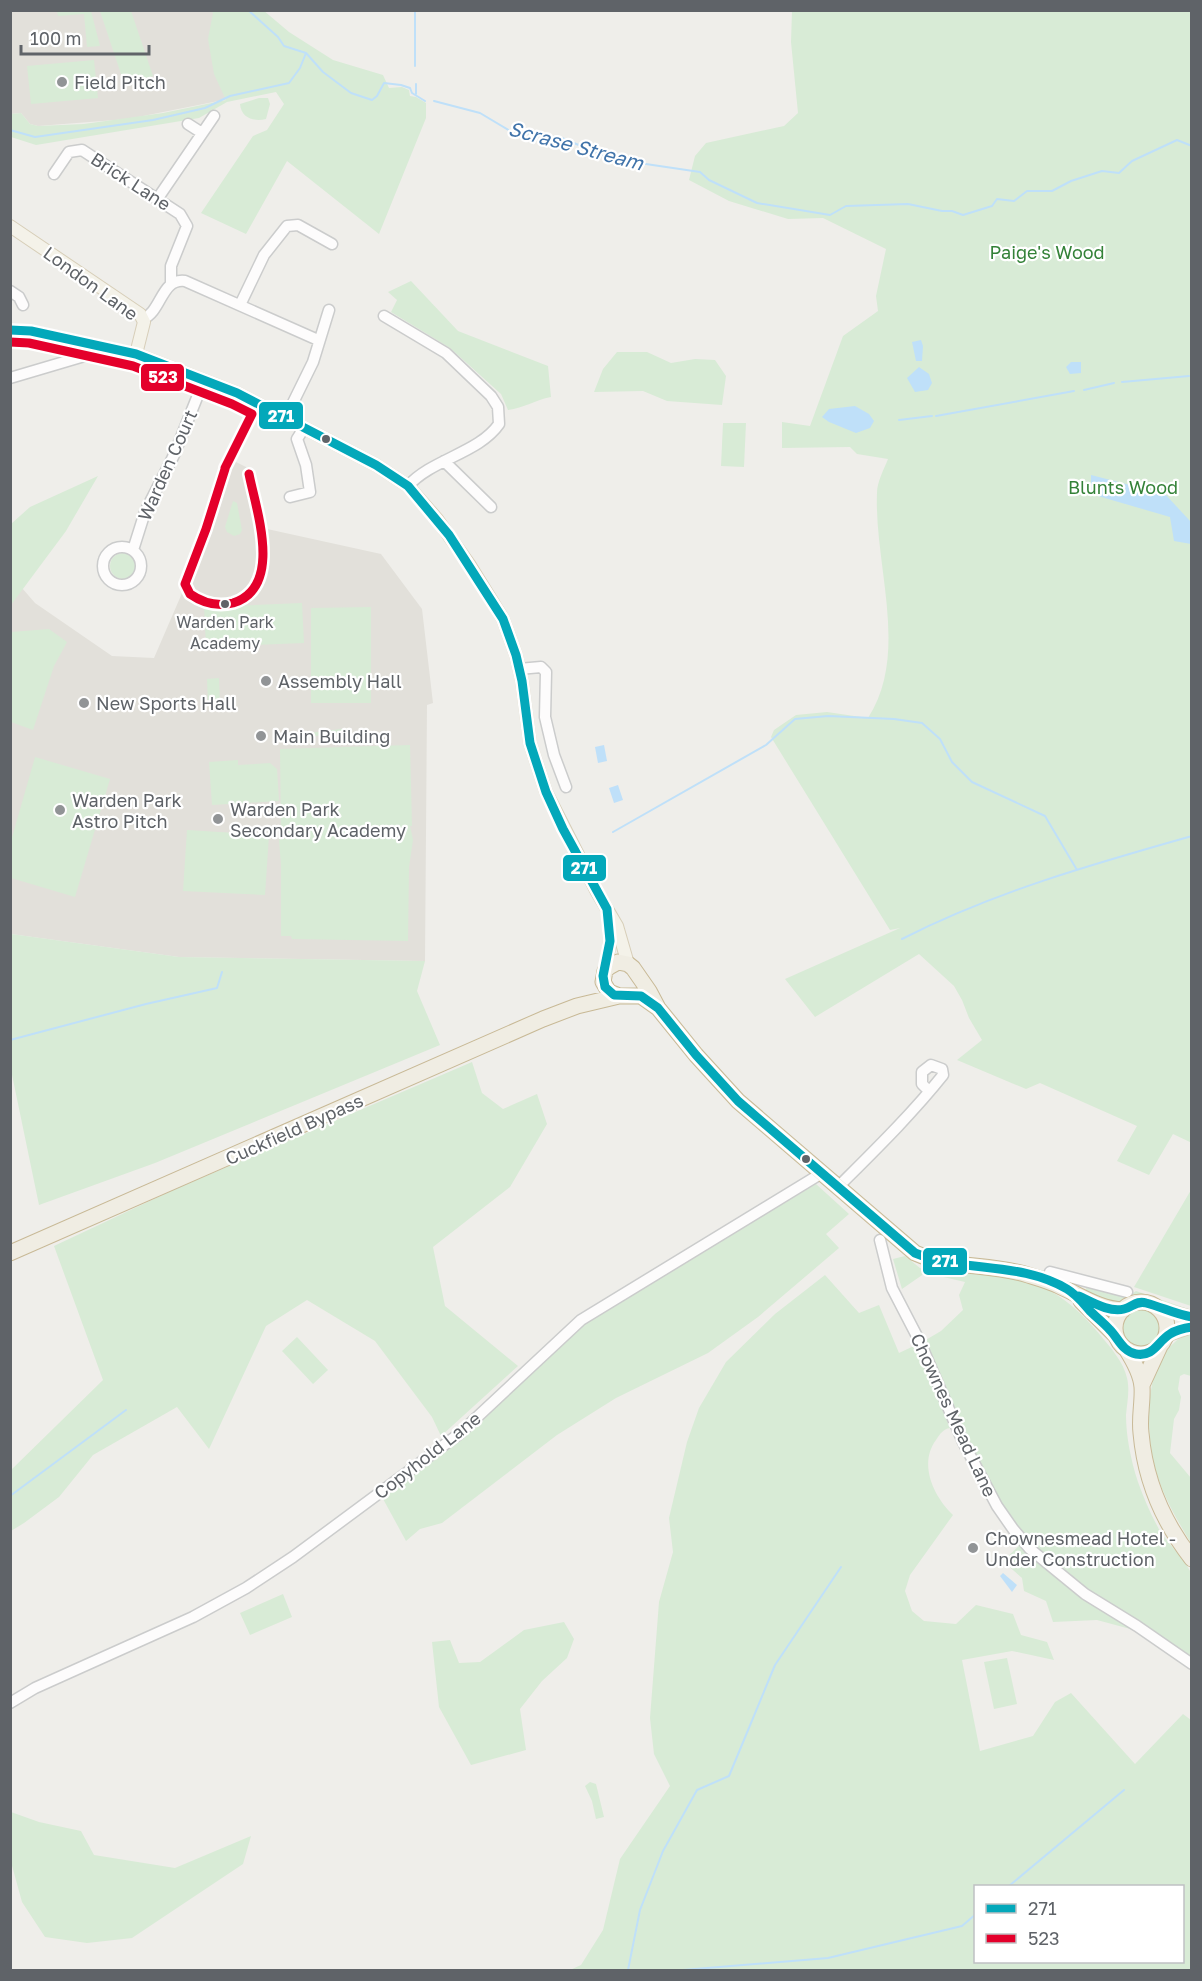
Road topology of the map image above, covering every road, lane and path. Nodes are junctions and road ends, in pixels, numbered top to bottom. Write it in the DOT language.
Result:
graph roads {
  1 [pos="214,116"];
  2 [pos="188,124"];
  3 [pos="202,133"];
  4 [pos="54,174"];
  5 [pos="158,198"];
  6 [pos="10,226"];
  7 [pos="332,244"];
  8 [pos="171,283"];
  9 [pos="10,291"];
  10 [pos="23,305"];
  11 [pos="240,305"];
  12 [pos="328,310"];
  13 [pos="384,316"];
  14 [pos="143,319"];
  15 [pos="10,330"];
  16 [pos="318,340"];
  17 [pos="111,349"];
  18 [pos="136,354"];
  19 [pos="10,378"];
  20 [pos="204,380"];
  21 [pos="285,419"];
  22 [pos="304,428"];
  23 [pos="444,461"];
  24 [pos="408,486"];
  25 [pos="290,497"];
  26 [pos="491,507"];
  27 [pos="133,550"];
  28 [pos="519,669"];
  29 [pos="566,787"];
  30 [pos="607,909"];
  31 [pos="632,968"];
  32 [pos="604,974"];
  33 [pos="622,996"];
  34 [pos="577,1006"];
  35 [pos="658,1008"];
  36 [pos="929,1091"];
  37 [pos="822,1173"];
  38 [pos="838,1187"];
  39 [pos="880,1240"];
  40 [pos="10,1253"];
  41 [pos="1050,1272"];
  42 [pos="1084,1280"];
  43 [pos="1127,1292"];
  44 [pos="1076,1294"];
  45 [pos="1158,1308"];
  46 [pos="1123,1310"];
  47 [pos="1191,1317"];
  48 [pos="1191,1327"];
  49 [pos="1116,1336"];
  50 [pos="1163,1341"];
  51 [pos="1126,1349"];
  52 [pos="1142,1385"];
  53 [pos="1191,1558"];
  54 [pos="1191,1664"];
  55 [pos="10,1703"];
  1 -- 3 [label="street"];
  2 -- 3 [label="street"];
  3 -- 5 [label="street"];
  4 -- 5 [label="street, Brick Lane"];
  5 -- 8 [label="street, Brick Lane"];
  6 -- 14 [label="main road, London Lane"];
  7 -- 11 [label="street"];
  8 -- 11 [label="street"];
  8 -- 14 [label="street"];
  9 -- 10 [label="street"];
  11 -- 16 [label="street"];
  12 -- 16 [label="street"];
  13 -- 23 [label="street"];
  14 -- 18 [label="main road, London Lane"];
  15 -- 17 [label="street"];
  16 -- 21 [label="street"];
  17 -- 18 [label="street"];
  17 -- 19 [label="street"];
  18 -- 20 [label="main road"];
  20 -- 21 [label="main road"];
  20 -- 27 [label="street, Warden Court"];
  21 -- 22 [label="main road"];
  22 -- 24 [label="main road"];
  22 -- 25 [label="street"];
  23 -- 24 [label="street"];
  23 -- 26 [label="street"];
  24 -- 28 [label="main road"];
  28 -- 29 [label="street"];
  28 -- 30 [label="main road"];
  30 -- 31 [label="main road"];
  30 -- 32 [label="main road"];
  31 -- 32 [label="highway"];
  31 -- 33 [label="highway"];
  31 -- 35 [label="highway"];
  32 -- 33 [label="highway"];
  32 -- 34 [label="highway, Cuckfield Bypass"];
  33 -- 34 [label="highway, Cuckfield Bypass"];
  33 -- 35 [label="highway"];
  34 -- 40 [label="highway, Cuckfield Bypass"];
  35 -- 37 [label="highway"];
  36 -- 38 [label="street"];
  37 -- 38 [label="highway"];
  37 -- 55 [label="street, Copyhold Lane"];
  38 -- 44 [label="highway"];
  39 -- 54 [label="street, Chownes Mead Lane"];
  41 -- 42 [label="street"];
  42 -- 43 [label="street"];
  42 -- 44 [label="street"];
  44 -- 46 [label="highway"];
  44 -- 49 [label="highway"];
  45 -- 46 [label="highway"];
  45 -- 47 [label="main road"];
  45 -- 50 [label="highway"];
  46 -- 49 [label="highway"];
  48 -- 50 [label="main road"];
  49 -- 51 [label="highway"];
  50 -- 51 [label="highway"];
  50 -- 52 [label="highway"];
  51 -- 52 [label="highway"];
  52 -- 53 [label="highway"];
}
